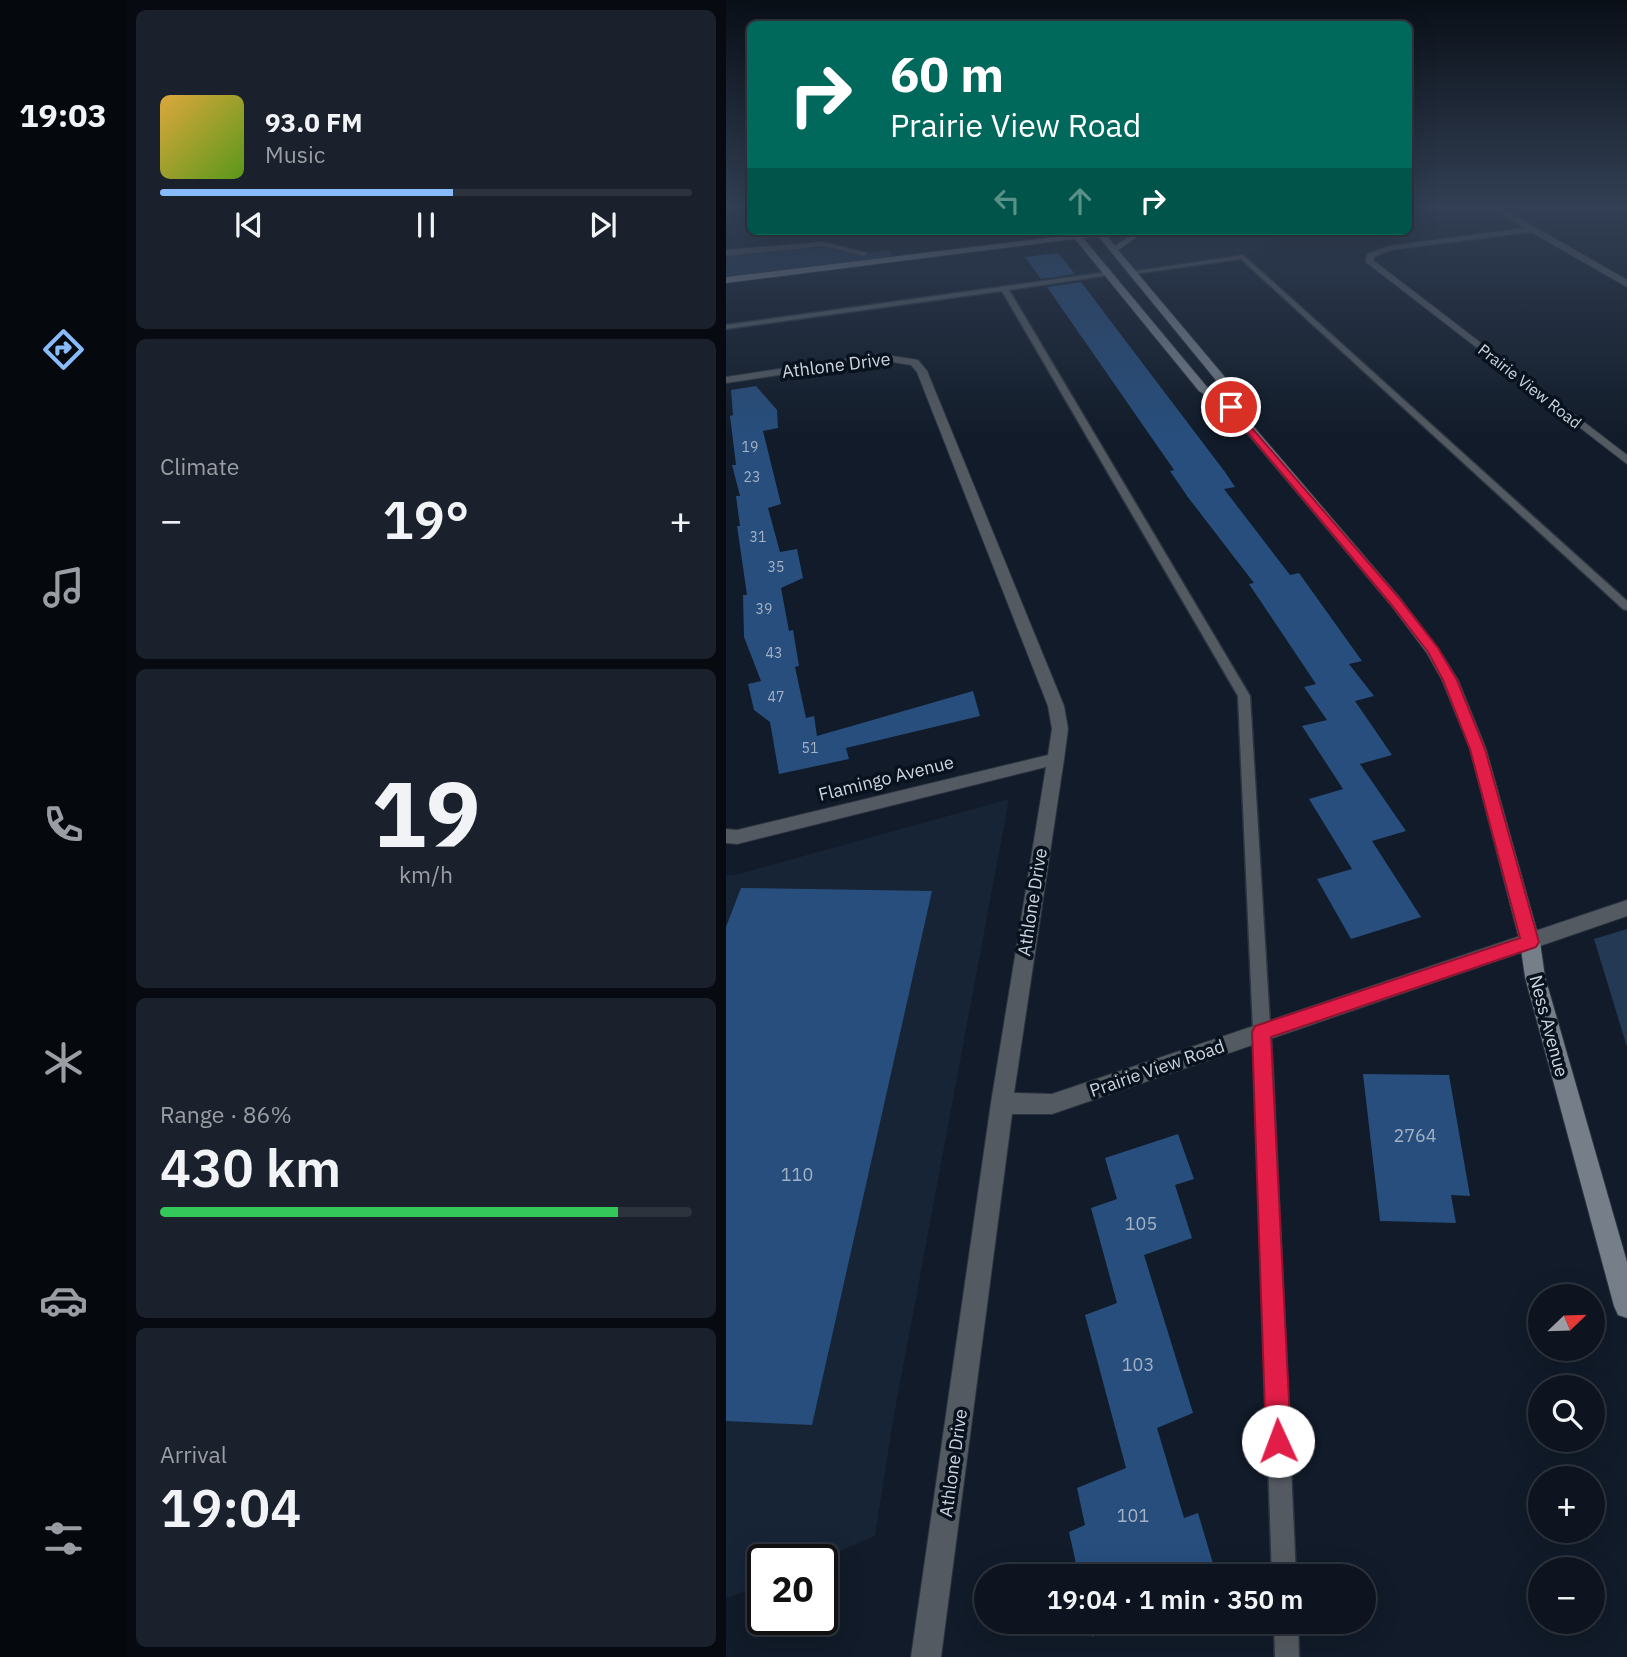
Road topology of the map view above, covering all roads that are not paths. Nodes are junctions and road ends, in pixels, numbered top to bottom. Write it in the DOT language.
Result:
graph roads {
  1 [pos="1037,284"];
  2 [pos="1117,284"];
  3 [pos="1143,284"];
  4 [pos="1273,284"];
  5 [pos="1399,284"];
  6 [pos="1005,289"];
  7 [pos="726,327"];
  8 [pos="726,380"];
  9 [pos="1231,407"];
  10 [pos="1627,461"];
  11 [pos="1627,607"];
  12 [pos="1056,758"];
  13 [pos="726,836"];
  14 [pos="1627,908"];
  15 [pos="1530,942"];
  16 [pos="1261,1032"];
  17 [pos="1002,1102"];
  18 [pos="1627,1306"];
  19 [pos="1283,1564"];
  20 [pos="1286,1634"];
  21 [pos="926,1657"];
  22 [pos="1287,1657"];
  1 -- 6 [label="lane"];
  2 -- 9 [label="main road, Ness Avenue"];
  3 -- 9 [label="main road, Ness Avenue"];
  4 -- 11 [label="lane"];
  5 -- 10 [label="street, Prairie View Road"];
  6 -- 7 [label="lane"];
  6 -- 16 [label="lane"];
  8 -- 12 [label="street, Athlone Drive"];
  9 -- 15 [label="main road, Ness Avenue"];
  12 -- 13 [label="street, Flamingo Avenue"];
  12 -- 17 [label="street, Athlone Drive"];
  14 -- 15 [label="street, Prairie View Road"];
  15 -- 16 [label="street, Prairie View Road"];
  15 -- 18 [label="main road, Ness Avenue"];
  16 -- 17 [label="street, Prairie View Road"];
  16 -- 19 [label="lane"];
  17 -- 21 [label="street, Athlone Drive"];
  20 -- 22 [label="lane"];
}
